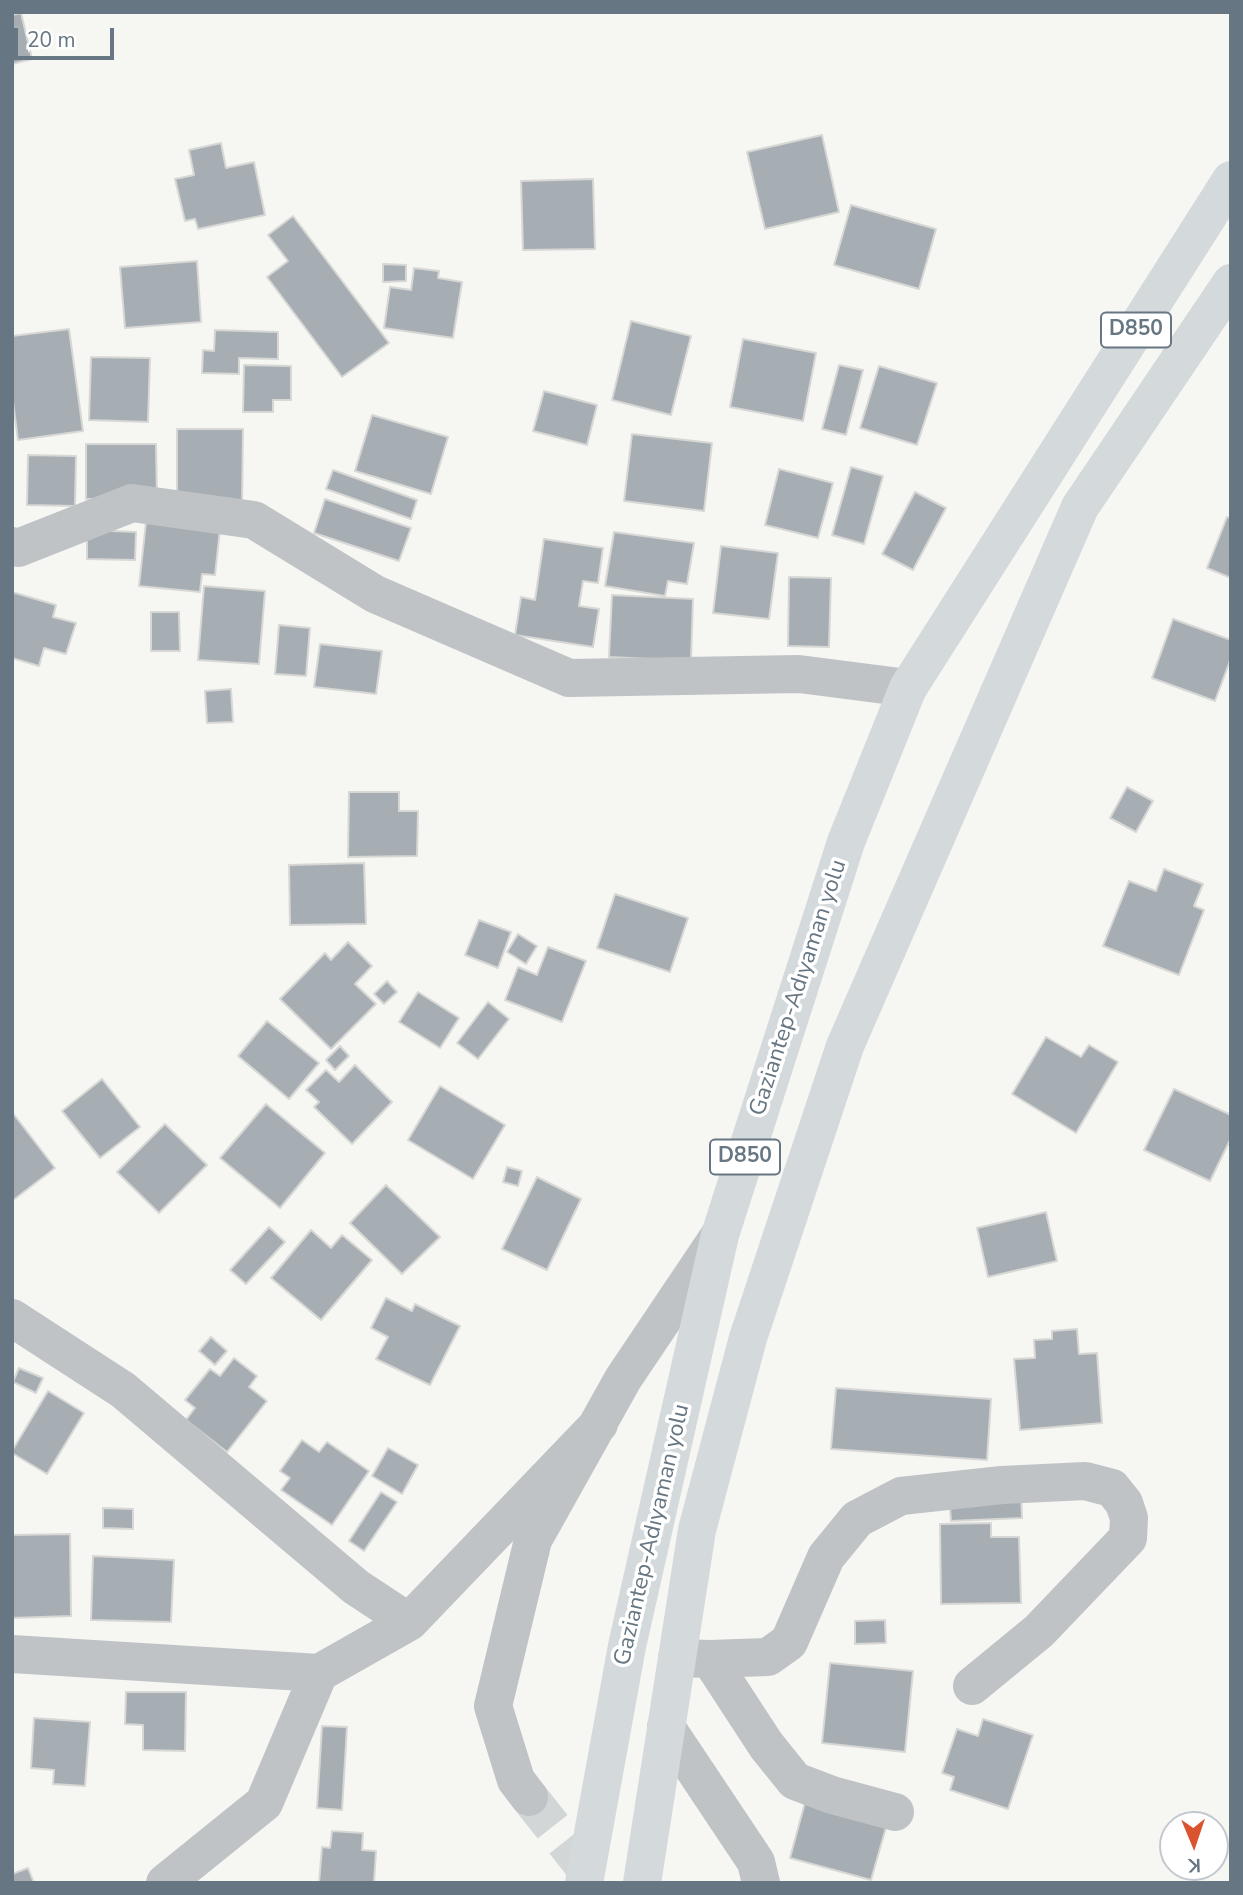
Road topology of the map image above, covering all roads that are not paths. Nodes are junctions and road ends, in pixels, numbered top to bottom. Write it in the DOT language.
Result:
graph roads {
  1 [pos="1231,180"];
  2 [pos="1231,283"];
  3 [pos="14,551"];
  4 [pos="908,688"];
  5 [pos="720,1235"];
  6 [pos="12,1318"];
  7 [pos="599,1424"];
  8 [pos="409,1622"];
  9 [pos="12,1654"];
  10 [pos="694,1659"];
  11 [pos="319,1673"];
  12 [pos="972,1686"];
  13 [pos="666,1727"];
  14 [pos="529,1797"];
  15 [pos="895,1812"];
  16 [pos="165,1883"];
  17 [pos="584,1883"];
  18 [pos="642,1883"];
  19 [pos="761,1883"];
  1 -- 4 [label="highway, Gaziantep-Adıyaman yolu / D850"];
  2 -- 10 [label="highway, Gaziantep-Adıyaman yolu / D850"];
  3 -- 4 [label="street"];
  4 -- 5 [label="highway, Gaziantep-Adıyaman yolu / D850"];
  5 -- 7 [label="street"];
  5 -- 17 [label="highway, Gaziantep-Adıyaman yolu / D850"];
  6 -- 8 [label="street"];
  7 -- 8 [label="street"];
  7 -- 14 [label="street"];
  8 -- 11 [label="street"];
  9 -- 11 [label="street"];
  10 -- 12 [label="street"];
  10 -- 13 [label="highway, Gaziantep-Adıyaman yolu / D850"];
  10 -- 15 [label="street"];
  11 -- 16 [label="street"];
  13 -- 18 [label="highway, Gaziantep-Adıyaman yolu / D850"];
  13 -- 19 [label="street"];
}
